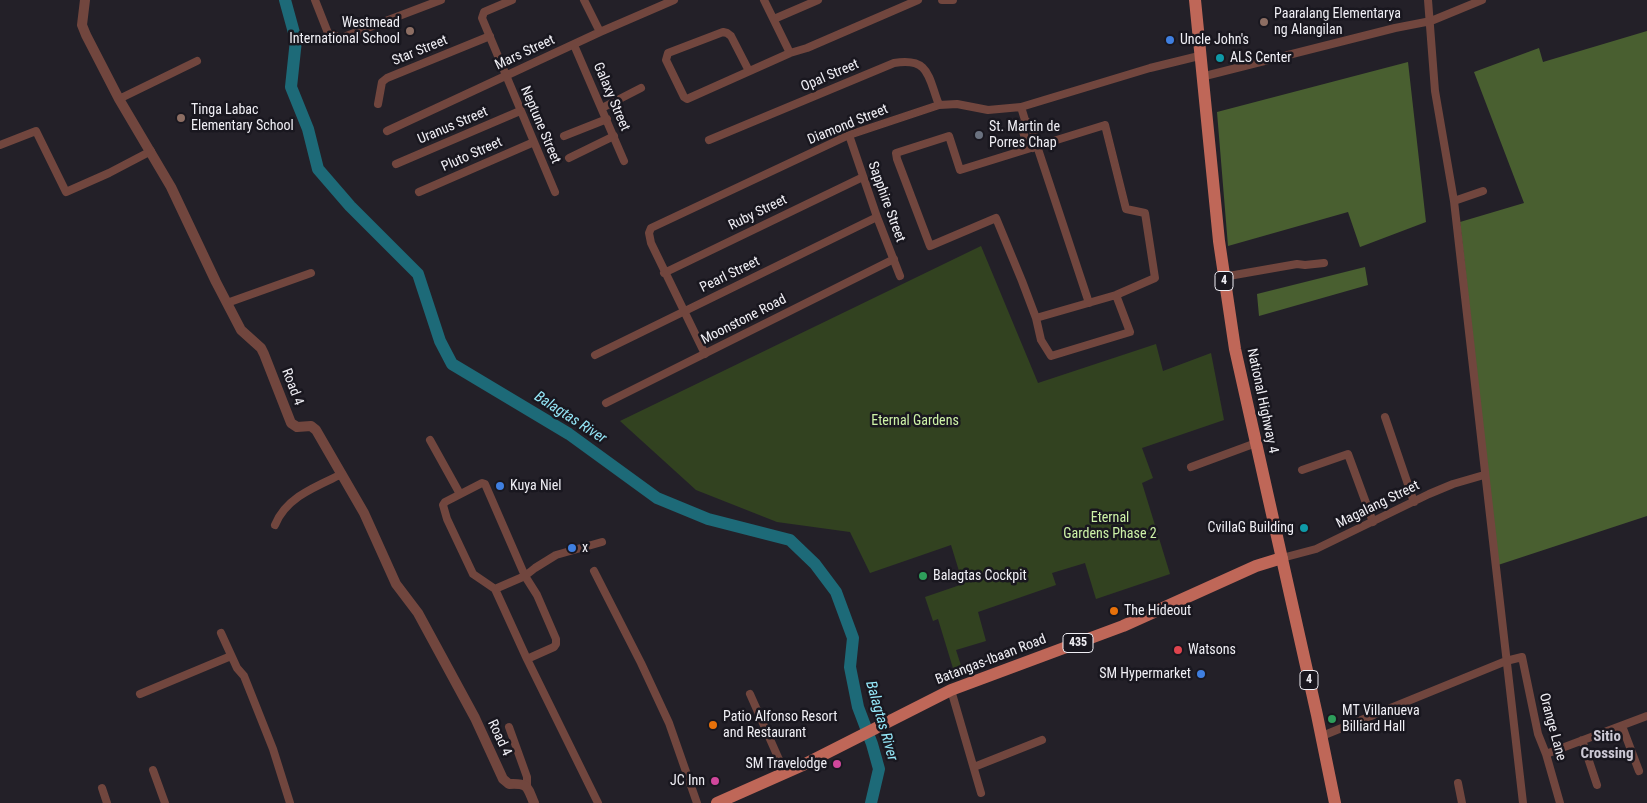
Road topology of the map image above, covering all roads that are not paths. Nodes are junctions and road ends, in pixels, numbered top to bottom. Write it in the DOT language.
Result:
graph roads {
  1 [pos="84,0"];
  2 [pos="315,0"];
  3 [pos="440,0"];
  4 [pos="512,0"];
  5 [pos="584,0"];
  6 [pos="674,0"];
  7 [pos="764,0"];
  8 [pos="818,0"];
  9 [pos="918,0"];
  10 [pos="942,0"];
  11 [pos="953,0"];
  12 [pos="1195,0"];
  13 [pos="1428,0"];
  14 [pos="1482,0"];
  15 [pos="774,19"];
  16 [pos="1431,21"];
  17 [pos="600,32"];
  18 [pos="490,36"];
  19 [pos="574,44"];
  20 [pos="790,53"];
  21 [pos="1199,56"];
  22 [pos="197,61"];
  23 [pos="749,71"];
  24 [pos="505,76"];
  25 [pos="1201,77"];
  26 [pos="641,88"];
  27 [pos="119,99"];
  28 [pos="378,104"];
  29 [pos="939,105"];
  30 [pos="1021,107"];
  31 [pos="602,108"];
  32 [pos="520,111"];
  33 [pos="607,119"];
  34 [pos="387,131"];
  35 [pos="849,135"];
  36 [pos="564,136"];
  37 [pos="614,136"];
  38 [pos="708,140"];
  39 [pos="534,142"];
  40 [pos="0,146"];
  41 [pos="1035,147"];
  42 [pos="151,151"];
  43 [pos="569,158"];
  44 [pos="624,161"];
  45 [pos="396,164"];
  46 [pos="863,177"];
  47 [pos="1483,191"];
  48 [pos="419,192"];
  49 [pos="555,192"];
  50 [pos="1454,202"];
  51 [pos="877,216"];
  52 [pos="894,259"];
  53 [pos="1324,263"];
  54 [pos="311,273"];
  55 [pos="664,273"];
  56 [pos="900,276"];
  57 [pos="1223,277"];
  58 [pos="1116,295"];
  59 [pos="226,303"];
  60 [pos="1090,303"];
  61 [pos="684,311"];
  62 [pos="1036,318"];
  63 [pos="705,354"];
  64 [pos="595,355"];
  65 [pos="606,403"];
  66 [pos="1386,417"];
  67 [pos="430,440"];
  68 [pos="1256,444"];
  69 [pos="1191,467"];
  70 [pos="1302,470"];
  71 [pos="342,474"];
  72 [pos="1484,475"];
  73 [pos="460,494"];
  74 [pos="1414,502"];
  75 [pos="1373,522"];
  76 [pos="275,526"];
  77 [pos="602,542"];
  78 [pos="1282,558"];
  79 [pos="594,571"];
  80 [pos="525,576"];
  81 [pos="496,590"];
  82 [pos="221,633"];
  83 [pos="231,656"];
  84 [pos="527,659"];
  85 [pos="1506,662"];
  86 [pos="951,690"];
  87 [pos="140,694"];
  88 [pos="750,694"];
  89 [pos="1647,716"];
  90 [pos="1622,726"];
  91 [pos="509,727"];
  92 [pos="1322,736"];
  93 [pos="1042,740"];
  94 [pos="1582,740"];
  95 [pos="1546,754"];
  96 [pos="974,767"];
  97 [pos="153,770"];
  98 [pos="1639,771"];
  99 [pos="786,773"];
  100 [pos="1458,784"];
  101 [pos="1597,785"];
  102 [pos="527,787"];
  103 [pos="102,788"];
  104 [pos="981,794"];
  105 [pos="107,803"];
  106 [pos="165,803"];
  107 [pos="290,803"];
  108 [pos="534,803"];
  109 [pos="598,803"];
  110 [pos="697,803"];
  111 [pos="717,803"];
  112 [pos="1335,803"];
  113 [pos="1462,803"];
  114 [pos="1523,803"];
  115 [pos="1560,803"];
  1 -- 27 [label="street, Road 4"];
  2 -- 3 [label="street"];
  4 -- 18 [label="street, Neptune Street"];
  5 -- 17 [label="street"];
  6 -- 17 [label="street, Mars Street"];
  7 -- 15 [label="street"];
  8 -- 15 [label="street"];
  9 -- 20 [label="street"];
  10 -- 11 [label="street"];
  12 -- 21 [label="main road, National Highway 4 / 4"];
  13 -- 16 [label="street"];
  14 -- 16 [label="street"];
  15 -- 20 [label="street"];
  16 -- 25 [label="street"];
  16 -- 50 [label="street"];
  17 -- 19 [label="street, Mars Street"];
  18 -- 24 [label="street, Neptune Street"];
  18 -- 28 [label="street, Star Street"];
  19 -- 24 [label="street, Mars Street"];
  19 -- 31 [label="street, Galaxy Street"];
  20 -- 23 [label="street"];
  21 -- 25 [label="main road, National Highway 4 / 4"];
  21 -- 30 [label="street, Diamond Street"];
  22 -- 27 [label="street"];
  23 -- 23 [label="street"];
  24 -- 32 [label="street, Neptune Street"];
  24 -- 34 [label="street, Mars Street"];
  25 -- 57 [label="main road, National Highway 4 / 4"];
  26 -- 31 [label="street"];
  27 -- 42 [label="street, Road 4"];
  29 -- 30 [label="street, Diamond Street"];
  29 -- 35 [label="street, Diamond Street"];
  29 -- 38 [label="street, Opal Street"];
  30 -- 41 [label="street"];
  31 -- 33 [label="street, Galaxy Street"];
  32 -- 39 [label="street, Neptune Street"];
  32 -- 45 [label="street, Uranus Street"];
  33 -- 36 [label="street"];
  33 -- 37 [label="street, Galaxy Street"];
  35 -- 46 [label="street, Sapphire Street"];
  35 -- 55 [label="street, Diamond Street"];
  37 -- 43 [label="street"];
  37 -- 44 [label="street, Galaxy Street"];
  39 -- 48 [label="street, Pluto Street"];
  39 -- 49 [label="street, Neptune Street"];
  40 -- 42 [label="street"];
  41 -- 58 [label="street"];
  41 -- 60 [label="street"];
  41 -- 62 [label="street"];
  42 -- 59 [label="street, Road 4"];
  46 -- 51 [label="street, Sapphire Street"];
  46 -- 55 [label="street, Ruby Street"];
  47 -- 50 [label="street"];
  50 -- 72 [label="street"];
  51 -- 52 [label="street, Sapphire Street"];
  51 -- 61 [label="street, Pearl Street"];
  52 -- 56 [label="street, Sapphire Street"];
  52 -- 63 [label="street, Moonstone Road"];
  53 -- 57 [label="street"];
  54 -- 59 [label="street"];
  55 -- 61 [label="street, Diamond Street"];
  57 -- 68 [label="main road, National Highway 4 / 4"];
  58 -- 60 [label="street"];
  58 -- 62 [label="street"];
  59 -- 71 [label="street, Road 4"];
  60 -- 62 [label="street"];
  61 -- 63 [label="street, Diamond Street"];
  61 -- 64 [label="street, Pearl Street"];
  63 -- 65 [label="street, Moonstone Road"];
  66 -- 74 [label="street"];
  67 -- 73 [label="street"];
  68 -- 69 [label="street"];
  68 -- 78 [label="main road, National Highway 4 / 4"];
  70 -- 75 [label="street"];
  71 -- 76 [label="street"];
  71 -- 102 [label="street, Road 4"];
  72 -- 74 [label="street, Magalang Street"];
  72 -- 85 [label="street"];
  73 -- 80 [label="street"];
  73 -- 81 [label="street"];
  74 -- 75 [label="street, Magalang Street"];
  75 -- 78 [label="street, Magalang Street"];
  77 -- 80 [label="street"];
  78 -- 86 [label="main road, Batangas-Ibaan Road / 435"];
  78 -- 92 [label="main road, National Highway 4 / 4"];
  79 -- 110 [label="street"];
  80 -- 81 [label="street"];
  80 -- 84 [label="street"];
  81 -- 84 [label="street"];
  82 -- 83 [label="street"];
  83 -- 87 [label="street"];
  83 -- 107 [label="street"];
  84 -- 109 [label="street"];
  85 -- 92 [label="street"];
  85 -- 95 [label="street, Orange Lane"];
  85 -- 114 [label="street"];
  86 -- 96 [label="street"];
  86 -- 99 [label="main road, Batangas-Ibaan Road / 435"];
  88 -- 99 [label="street"];
  89 -- 90 [label="street"];
  90 -- 94 [label="street"];
  90 -- 98 [label="street"];
  91 -- 102 [label="street"];
  92 -- 112 [label="main road, National Highway 4 / 4"];
  93 -- 96 [label="street"];
  94 -- 95 [label="street"];
  94 -- 101 [label="street"];
  95 -- 115 [label="street, Orange Lane"];
  96 -- 104 [label="street"];
  97 -- 106 [label="street"];
  99 -- 111 [label="main road, Batangas-Ibaan Road / 435"];
  100 -- 113 [label="street"];
  102 -- 108 [label="street"];
  103 -- 105 [label="street"];
}
